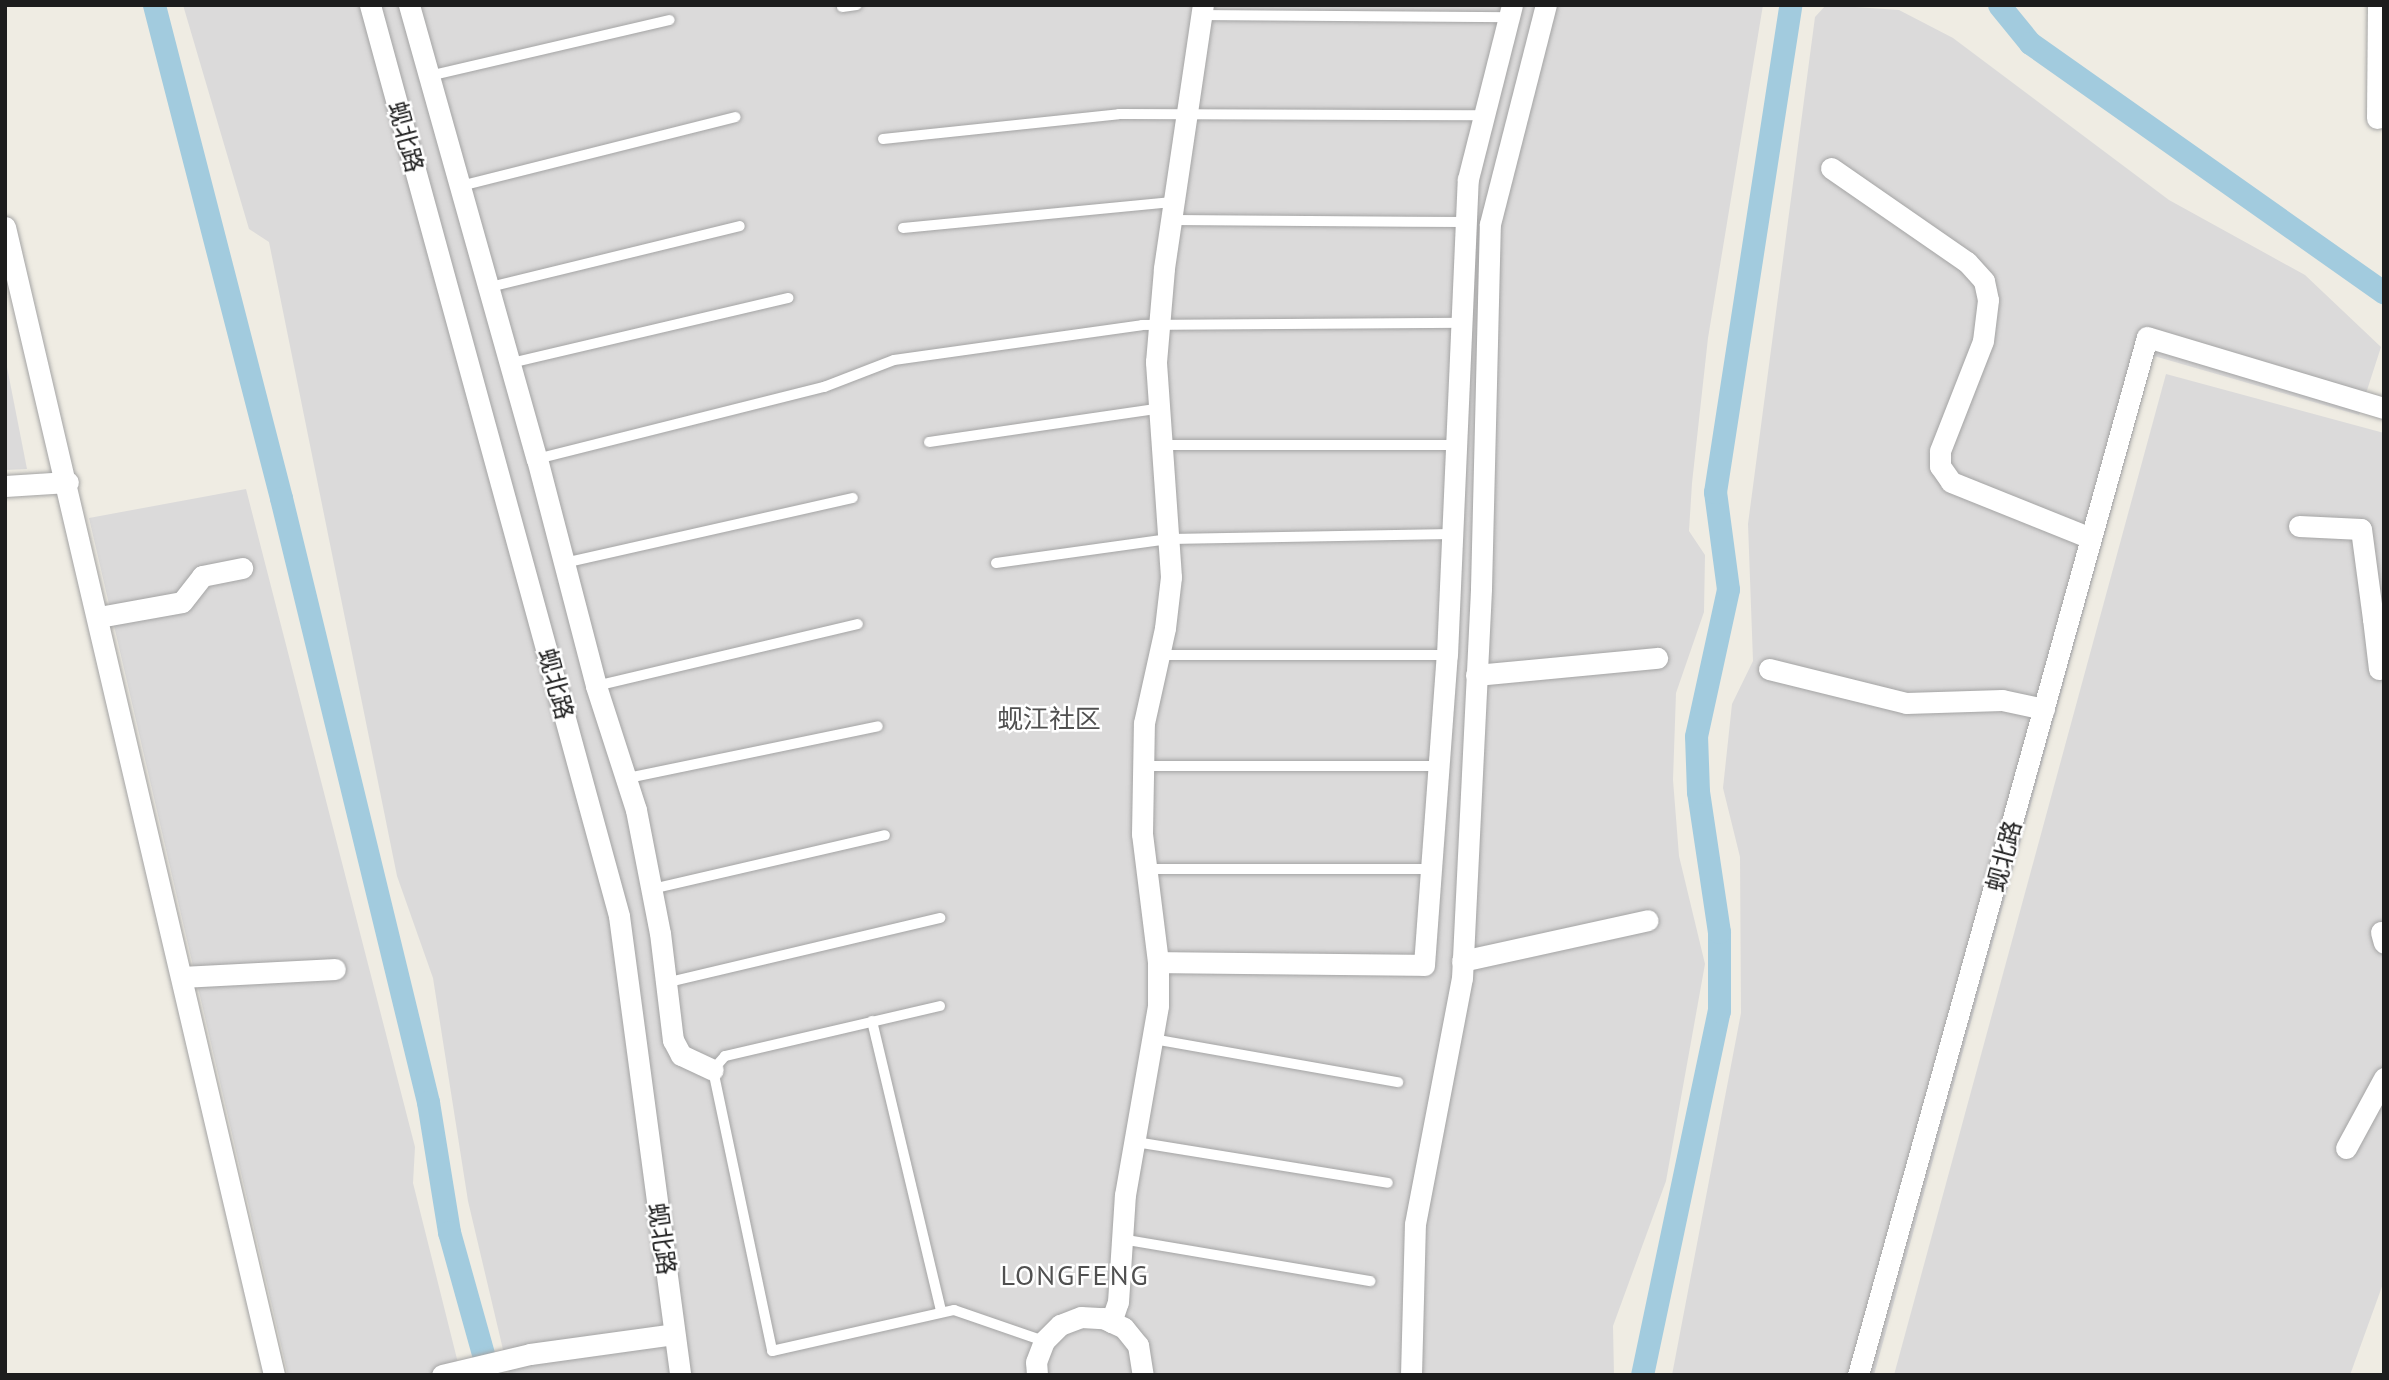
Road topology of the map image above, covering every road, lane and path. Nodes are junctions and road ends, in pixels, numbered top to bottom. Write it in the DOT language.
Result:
graph roads {
  1 [pos="370,5"];
  2 [pos="409,5"];
  3 [pos="857,5"];
  4 [pos="1546,5"];
  5 [pos="2378,5"];
  6 [pos="842,7"];
  7 [pos="1203,10"];
  8 [pos="1511,11"];
  9 [pos="670,20"];
  10 [pos="429,76"];
  11 [pos="1189,115"];
  12 [pos="1483,115"];
  13 [pos="735,117"];
  14 [pos="2377,118"];
  15 [pos="883,139"];
  16 [pos="1831,168"];
  17 [pos="461,186"];
  18 [pos="1174,211"];
  19 [pos="1465,222"];
  20 [pos="740,226"];
  21 [pos="5,227"];
  22 [pos="903,228"];
  23 [pos="490,287"];
  24 [pos="788,298"];
  25 [pos="1461,323"];
  26 [pos="1160,324"];
  27 [pos="511,363"];
  28 [pos="2384,408"];
  29 [pos="1156,410"];
  30 [pos="929,442"];
  31 [pos="1160,445"];
  32 [pos="1457,445"];
  33 [pos="537,459"];
  34 [pos="68,482"];
  35 [pos="5,486"];
  36 [pos="853,498"];
  37 [pos="2299,526"];
  38 [pos="1452,534"];
  39 [pos="2090,538"];
  40 [pos="1170,539"];
  41 [pos="564,563"];
  42 [pos="996,563"];
  43 [pos="242,568"];
  44 [pos="99,617"];
  45 [pos="2378,618"];
  46 [pos="858,624"];
  47 [pos="1158,655"];
  48 [pos="1447,655"];
  49 [pos="1657,658"];
  50 [pos="1769,669"];
  51 [pos="2379,669"];
  52 [pos="1476,675"];
  53 [pos="596,686"];
  54 [pos="2044,709"];
  55 [pos="878,726"];
  56 [pos="1142,766"];
  57 [pos="1438,766"];
  58 [pos="628,778"];
  59 [pos="885,835"];
  60 [pos="1146,869"];
  61 [pos="1431,869"];
  62 [pos="652,889"];
  63 [pos="940,918"];
  64 [pos="1648,920"];
  65 [pos="1462,961"];
  66 [pos="1158,962"];
  67 [pos="335,969"];
  68 [pos="182,977"];
  69 [pos="665,983"];
  70 [pos="940,1006"];
  71 [pos="872,1021"];
  72 [pos="1153,1039"];
  73 [pos="713,1070"];
  74 [pos="2384,1078"];
  75 [pos="1398,1082"];
  76 [pos="1136,1142"];
  77 [pos="2346,1148"];
  78 [pos="1388,1183"];
  79 [pos="1121,1239"];
  80 [pos="1370,1280"];
  81 [pos="942,1311"];
  82 [pos="1111,1322"];
  83 [pos="674,1334"];
  84 [pos="1044,1341"];
  85 [pos="274,1375"];
  86 [pos="442,1375"];
  87 [pos="680,1375"];
  88 [pos="1037,1375"];
  89 [pos="1143,1375"];
  90 [pos="1411,1375"];
  91 [pos="1858,1375"];
  1 -- 83 [label="street, 蚬北路"];
  2 -- 10 [label="street"];
  3 -- 6 [label="lane"];
  4 -- 52 [label="street"];
  5 -- 14 [label="street"];
  7 -- 8 [label="lane"];
  7 -- 11 [label="street"];
  8 -- 12 [label="street"];
  9 -- 10 [label="lane"];
  10 -- 17 [label="street"];
  11 -- 12 [label="lane"];
  11 -- 15 [label="lane"];
  11 -- 18 [label="street"];
  12 -- 19 [label="street"];
  13 -- 17 [label="lane"];
  16 -- 39 [label="street"];
  17 -- 23 [label="street"];
  18 -- 19 [label="lane"];
  18 -- 22 [label="lane"];
  18 -- 26 [label="street"];
  19 -- 25 [label="street"];
  20 -- 23 [label="lane"];
  21 -- 34 [label="street"];
  23 -- 27 [label="street"];
  24 -- 27 [label="lane"];
  25 -- 26 [label="lane"];
  25 -- 32 [label="street"];
  26 -- 29 [label="street"];
  26 -- 33 [label="lane"];
  27 -- 33 [label="street"];
  28 -- 39 [label="street, 蚬北路"];
  29 -- 30 [label="lane"];
  29 -- 31 [label="street"];
  31 -- 32 [label="lane"];
  31 -- 40 [label="street"];
  32 -- 38 [label="street"];
  33 -- 41 [label="street"];
  34 -- 35 [label="street"];
  34 -- 44 [label="street"];
  36 -- 41 [label="lane"];
  37 -- 45 [label="street"];
  38 -- 40 [label="lane"];
  38 -- 48 [label="street"];
  39 -- 54 [label="street, 蚬北路"];
  40 -- 42 [label="lane"];
  40 -- 47 [label="street"];
  41 -- 53 [label="street"];
  43 -- 44 [label="street"];
  44 -- 68 [label="street"];
  45 -- 51 [label="street"];
  46 -- 53 [label="lane"];
  47 -- 48 [label="lane"];
  47 -- 56 [label="street"];
  48 -- 57 [label="street"];
  49 -- 52 [label="street"];
  50 -- 54 [label="street"];
  52 -- 65 [label="street"];
  53 -- 58 [label="street"];
  54 -- 91 [label="street, 蚬北路"];
  55 -- 58 [label="lane"];
  56 -- 57 [label="lane"];
  56 -- 60 [label="street"];
  57 -- 61 [label="street"];
  58 -- 62 [label="street"];
  59 -- 62 [label="lane"];
  60 -- 61 [label="lane"];
  60 -- 66 [label="street"];
  61 -- 66 [label="street"];
  62 -- 69 [label="street"];
  63 -- 69 [label="lane"];
  64 -- 65 [label="street"];
  65 -- 90 [label="street"];
  66 -- 72 [label="street"];
  67 -- 68 [label="street"];
  68 -- 85 [label="street"];
  69 -- 73 [label="street"];
  70 -- 71 [label="lane"];
  71 -- 73 [label="lane"];
  71 -- 81 [label="lane"];
  72 -- 75 [label="lane"];
  72 -- 76 [label="street"];
  73 -- 81 [label="lane"];
  74 -- 77 [label="street"];
  76 -- 78 [label="lane"];
  76 -- 79 [label="street"];
  79 -- 80 [label="lane"];
  79 -- 82 [label="street"];
  81 -- 84 [label="lane"];
  82 -- 84 [label="street"];
  82 -- 89 [label="street"];
  83 -- 86 [label="street"];
  83 -- 87 [label="street, 蚬北路"];
  84 -- 88 [label="street"];
}
